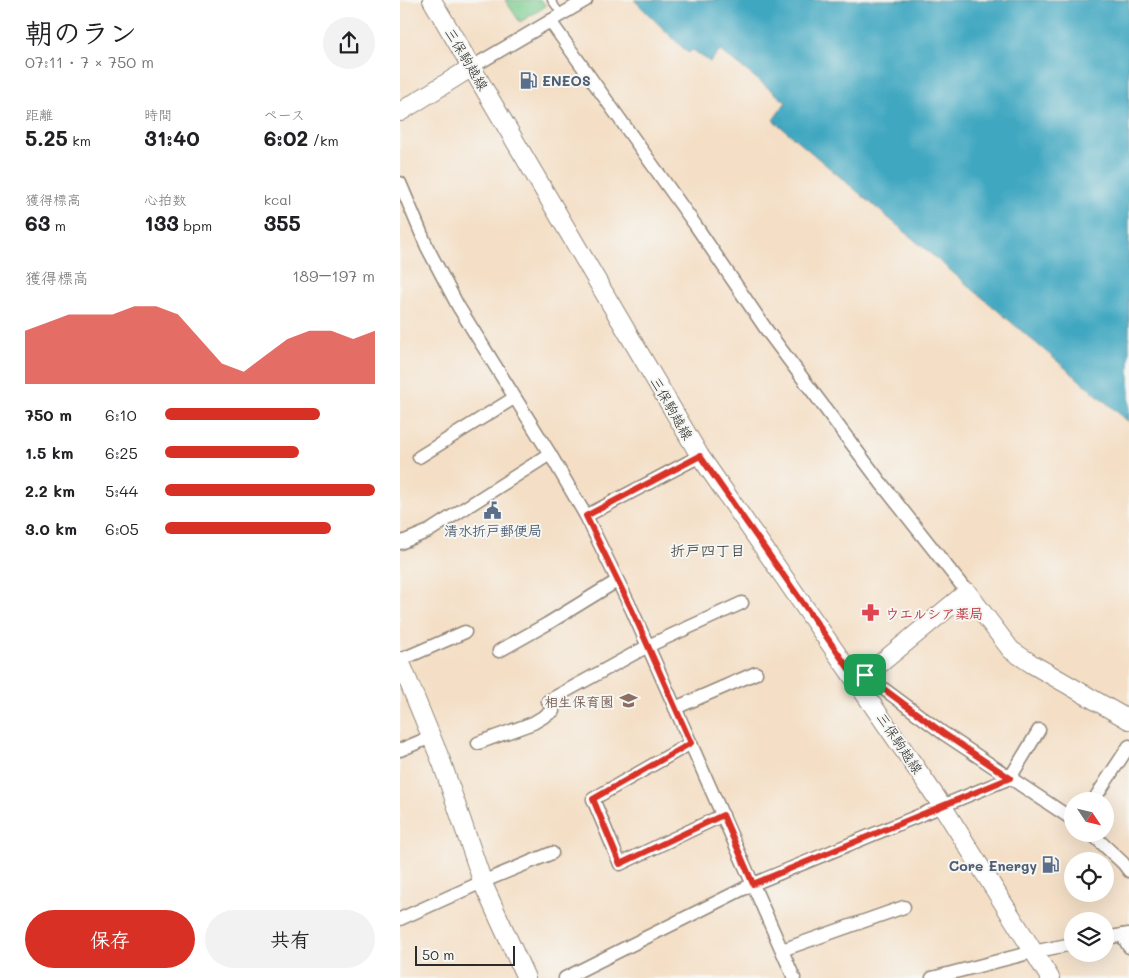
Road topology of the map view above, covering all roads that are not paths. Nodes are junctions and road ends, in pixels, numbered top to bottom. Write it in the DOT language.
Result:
graph roads {
  1 [pos="432,0"];
  2 [pos="551,0"];
  3 [pos="586,0"];
  4 [pos="561,14"];
  5 [pos="550,22"];
  6 [pos="472,67"];
  7 [pos="400,112"];
  8 [pos="400,183"];
  9 [pos="514,398"];
  10 [pos="550,454"];
  11 [pos="700,456"];
  12 [pos="419,457"];
  13 [pos="586,516"];
  14 [pos="400,543"];
  15 [pos="618,581"];
  16 [pos="967,592"];
  17 [pos="742,603"];
  18 [pos="465,632"];
  19 [pos="648,646"];
  20 [pos="500,651"];
  21 [pos="402,671"];
  22 [pos="756,673"];
  23 [pos="862,678"];
  24 [pos="675,708"];
  25 [pos="1129,720"];
  26 [pos="1039,730"];
  27 [pos="431,737"];
  28 [pos="478,743"];
  29 [pos="691,743"];
  30 [pos="1129,746"];
  31 [pos="400,750"];
  32 [pos="1010,778"];
  33 [pos="1099,792"];
  34 [pos="943,807"];
  35 [pos="1064,814"];
  36 [pos="723,815"];
  37 [pos="1101,842"];
  38 [pos="552,853"];
  39 [pos="1129,871"];
  40 [pos="482,882"];
  41 [pos="753,884"];
  42 [pos="904,907"];
  43 [pos="400,919"];
  44 [pos="1125,934"];
  45 [pos="1064,946"];
  46 [pos="1129,947"];
  47 [pos="782,950"];
  48 [pos="1033,952"];
  49 [pos="526,978"];
  50 [pos="565,978"];
  51 [pos="794,978"];
  52 [pos="932,978"];
  53 [pos="1050,978"];
  1 -- 6 [label="main road, 三保駒越線"];
  2 -- 4 [label="lane"];
  3 -- 4 [label="street"];
  4 -- 5 [label="street"];
  5 -- 6 [label="street"];
  5 -- 16 [label="street"];
  6 -- 7 [label="main road"];
  6 -- 11 [label="main road, 三保駒越線"];
  8 -- 9 [label="street"];
  9 -- 10 [label="street"];
  9 -- 12 [label="street"];
  10 -- 13 [label="street"];
  10 -- 14 [label="street"];
  11 -- 13 [label="street"];
  11 -- 23 [label="main road, 三保駒越線"];
  13 -- 15 [label="street"];
  15 -- 19 [label="street"];
  15 -- 20 [label="street"];
  16 -- 23 [label="main road"];
  16 -- 25 [label="main road"];
  17 -- 19 [label="street"];
  18 -- 21 [label="street"];
  19 -- 24 [label="street"];
  19 -- 28 [label="street"];
  21 -- 27 [label="main road"];
  22 -- 24 [label="street"];
  23 -- 32 [label="street"];
  23 -- 34 [label="main road, 三保駒越線"];
  24 -- 29 [label="street"];
  26 -- 32 [label="street"];
  27 -- 31 [label="street"];
  27 -- 40 [label="main road"];
  29 -- 36 [label="street"];
  29 -- 36 [label="street"];
  30 -- 33 [label="street"];
  32 -- 34 [label="street"];
  32 -- 35 [label="street"];
  34 -- 41 [label="street"];
  34 -- 48 [label="main road, 三保駒越線"];
  36 -- 41 [label="street"];
  37 -- 39 [label="street"];
  38 -- 40 [label="street"];
  40 -- 43 [label="street"];
  40 -- 49 [label="main road"];
  41 -- 47 [label="street"];
  41 -- 50 [label="street"];
  42 -- 47 [label="street"];
  44 -- 46 [label="street"];
  45 -- 48 [label="street"];
  47 -- 51 [label="street"];
  48 -- 52 [label="street"];
  48 -- 53 [label="main road, 三保駒越線"];
}
